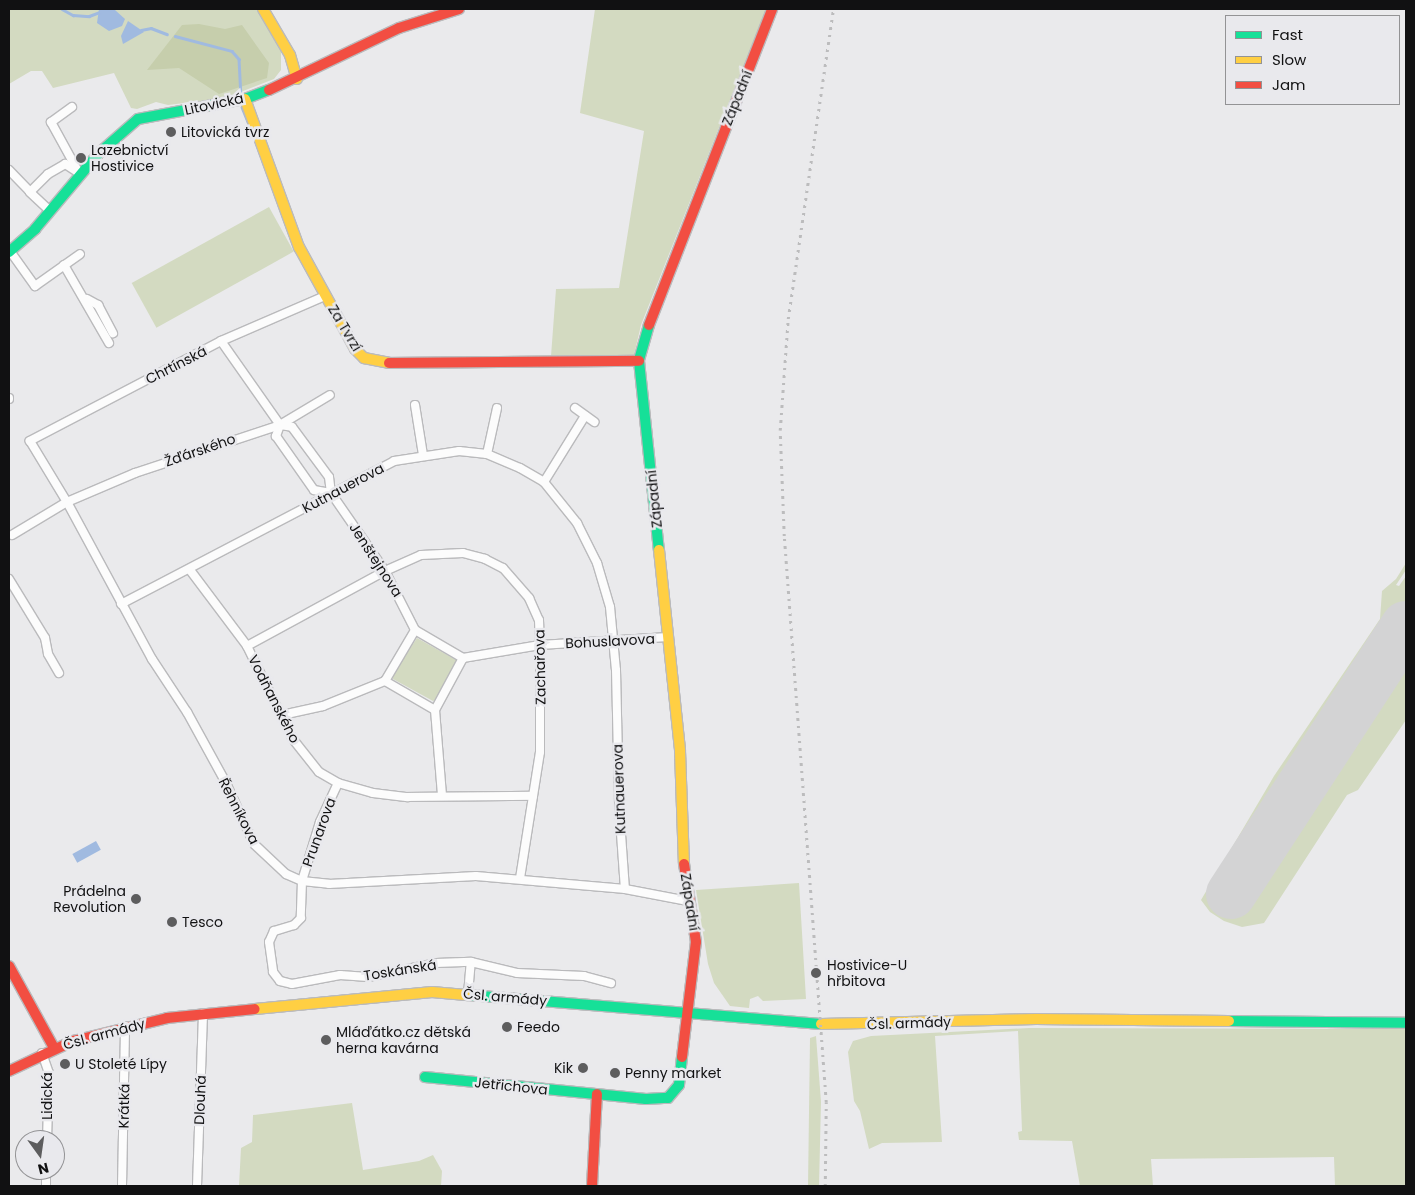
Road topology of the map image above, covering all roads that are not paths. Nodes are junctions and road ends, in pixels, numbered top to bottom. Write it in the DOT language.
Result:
graph roads {
  1 [pos="264,9"];
  2 [pos="459,9"];
  3 [pos="772,9"];
  4 [pos="297,79"];
  5 [pos="245,99"];
  6 [pos="72,107"];
  7 [pos="9,170"];
  8 [pos="80,173"];
  9 [pos="30,192"];
  10 [pos="49,210"];
  11 [pos="9,251"];
  12 [pos="80,254"];
  13 [pos="64,265"];
  14 [pos="326,296"];
  15 [pos="85,298"];
  16 [pos="113,333"];
  17 [pos="221,342"];
  18 [pos="109,343"];
  19 [pos="639,361"];
  20 [pos="330,395"];
  21 [pos="415,404"];
  22 [pos="496,408"];
  23 [pos="575,408"];
  24 [pos="585,416"];
  25 [pos="594,422"];
  26 [pos="280,425"];
  27 [pos="30,441"];
  28 [pos="423,454"];
  29 [pos="487,454"];
  30 [pos="544,482"];
  31 [pos="332,493"];
  32 [pos="67,502"];
  33 [pos="12,535"];
  34 [pos="190,570"];
  35 [pos="385,571"];
  36 [pos="9,579"];
  37 [pos="121,604"];
  38 [pos="415,630"];
  39 [pos="668,637"];
  40 [pos="614,642"];
  41 [pos="540,644"];
  42 [pos="247,646"];
  43 [pos="463,658"];
  44 [pos="59,674"];
  45 [pos="385,681"];
  46 [pos="435,710"];
  47 [pos="282,715"];
  48 [pos="338,783"];
  49 [pos="442,796"];
  50 [pos="533,796"];
  51 [pos="520,878"];
  52 [pos="302,881"];
  53 [pos="625,890"];
  54 [pos="688,901"];
  55 [pos="471,962"];
  56 [pos="9,966"];
  57 [pos="611,982"];
  58 [pos="468,994"];
  59 [pos="687,1012"];
  60 [pos="203,1013"];
  61 [pos="1406,1023"];
  62 [pos="125,1026"];
  63 [pos="54,1048"];
  64 [pos="42,1053"];
  65 [pos="9,1071"];
  66 [pos="424,1077"];
  67 [pos="597,1094"];
  68 [pos="47,1130"];
  69 [pos="122,1186"];
  70 [pos="197,1186"];
  71 [pos="592,1186"];
  1 -- 4 [label="street"];
  2 -- 4 [label="street, Litovická"];
  3 -- 19 [label="street, Západní"];
  4 -- 5 [label="street, Litovická"];
  5 -- 8 [label="street, Litovická"];
  5 -- 14 [label="street, Za Tvrzí"];
  6 -- 8 [label="street"];
  7 -- 9 [label="street"];
  8 -- 9 [label="street"];
  8 -- 10 [label="street, Litovická"];
  9 -- 10 [label="street"];
  10 -- 11 [label="street, Litovická"];
  11 -- 13 [label="street"];
  12 -- 13 [label="street"];
  13 -- 15 [label="street"];
  14 -- 17 [label="street, Chrtínská"];
  14 -- 19 [label="street, Za Tvrzí"];
  15 -- 16 [label="street"];
  15 -- 18 [label="street"];
  17 -- 26 [label="street, Jenštejnova"];
  17 -- 27 [label="street, Chrtínská"];
  19 -- 39 [label="street, Západní"];
  20 -- 26 [label="street, Žďárského"];
  21 -- 28 [label="street"];
  22 -- 29 [label="street"];
  23 -- 24 [label="street"];
  24 -- 25 [label="street"];
  24 -- 30 [label="street"];
  26 -- 31 [label="street, Jenštejnova"];
  26 -- 31 [label="street, Jenštejnova"];
  26 -- 32 [label="street, Žďárského"];
  27 -- 32 [label="street, Řehníkova"];
  28 -- 29 [label="street, Kutnauerova"];
  28 -- 31 [label="street, Kutnauerova"];
  29 -- 30 [label="street, Kutnauerova"];
  30 -- 40 [label="street, Kutnauerova"];
  31 -- 34 [label="street, Kutnauerova"];
  31 -- 35 [label="street, Jenštejnova"];
  32 -- 33 [label="street, Žďárského"];
  32 -- 37 [label="street, Řehníkova"];
  34 -- 37 [label="street, Kutnauerova"];
  34 -- 42 [label="street, Vodňanského"];
  35 -- 38 [label="street, Jenštejnova"];
  35 -- 41 [label="street, Zachařova"];
  35 -- 42 [label="street, Zachařova"];
  36 -- 44 [label="street"];
  37 -- 52 [label="street, Řehníkova"];
  38 -- 43 [label="street"];
  38 -- 45 [label="street"];
  39 -- 40 [label="street, Bohuslavova"];
  39 -- 54 [label="street, Západní"];
  40 -- 41 [label="street, Bohuslavova"];
  40 -- 53 [label="street, Kutnauerova"];
  41 -- 43 [label="street, Bohuslavova"];
  41 -- 50 [label="street, Zachařova"];
  42 -- 47 [label="street, Vodňanského"];
  43 -- 46 [label="street"];
  45 -- 46 [label="street"];
  45 -- 47 [label="street"];
  46 -- 49 [label="street"];
  47 -- 48 [label="street, Vodňanského"];
  48 -- 49 [label="street, Vodňanského"];
  48 -- 52 [label="street, Prunarova"];
  49 -- 50 [label="street, Vodňanského"];
  50 -- 51 [label="street, Zachařova"];
  51 -- 52 [label="street, Řehníkova"];
  51 -- 53 [label="street, Řehníkova"];
  52 -- 55 [label="street, Toskánská"];
  53 -- 54 [label="street, Řehníkova"];
  54 -- 59 [label="street, Západní"];
  55 -- 57 [label="street, Toskánská"];
  55 -- 58 [label="street"];
  56 -- 63 [label="street"];
  58 -- 59 [label="street, Čsl. armády"];
  58 -- 60 [label="street, Čsl. armády"];
  59 -- 61 [label="street, Čsl. armády"];
  59 -- 67 [label="street, Západní"];
  60 -- 62 [label="street, Čsl. armády"];
  60 -- 70 [label="street, Dlouhá"];
  62 -- 63 [label="street, Čsl. armády"];
  62 -- 69 [label="street, Krátká"];
  63 -- 64 [label="street, Čsl. armády"];
  64 -- 65 [label="street, Čsl. armády"];
  64 -- 68 [label="street, Lidická"];
  66 -- 67 [label="street, Jetřichova"];
  67 -- 71 [label="street"];
}
